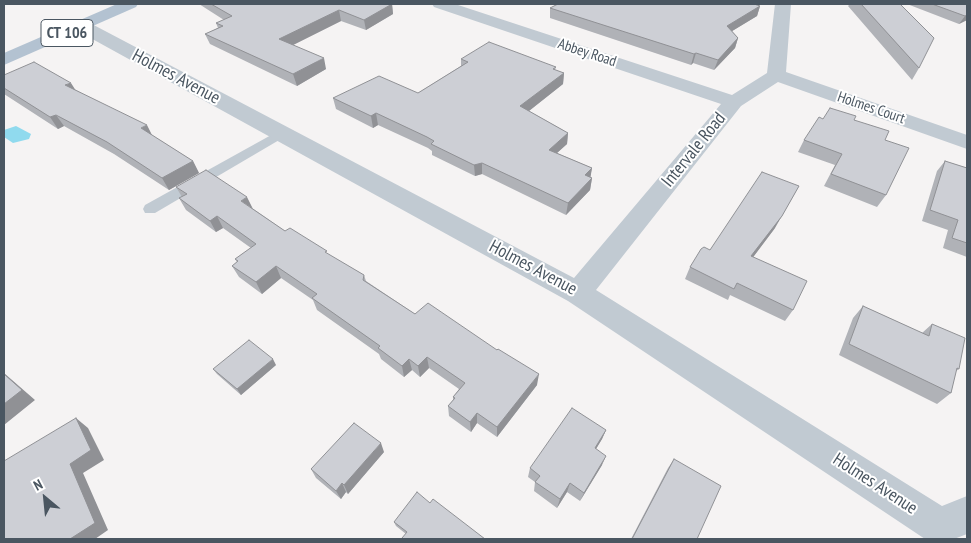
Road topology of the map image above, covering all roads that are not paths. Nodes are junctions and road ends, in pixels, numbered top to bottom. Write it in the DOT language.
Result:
graph roads {
  1 [pos="130,4"];
  2 [pos="440,4"];
  3 [pos="783,4"];
  4 [pos="82,26"];
  5 [pos="4,60"];
  6 [pos="776,75"];
  7 [pos="734,102"];
  8 [pos="282,133"];
  9 [pos="967,142"];
  10 [pos="150,209"];
  11 [pos="578,293"];
  12 [pos="952,530"];
  1 -- 4 [label="main road, CT 106"];
  2 -- 7 [label="street, Abbey Road"];
  3 -- 6 [label="street"];
  4 -- 5 [label="main road, CT 106"];
  4 -- 8 [label="street, Holmes Avenue"];
  6 -- 7 [label="street, Intervale Road"];
  6 -- 9 [label="street, Holmes Court"];
  7 -- 11 [label="street, Intervale Road"];
  8 -- 10 [label="lane"];
  8 -- 11 [label="street, Holmes Avenue"];
  11 -- 12 [label="street, Holmes Avenue"];
}
